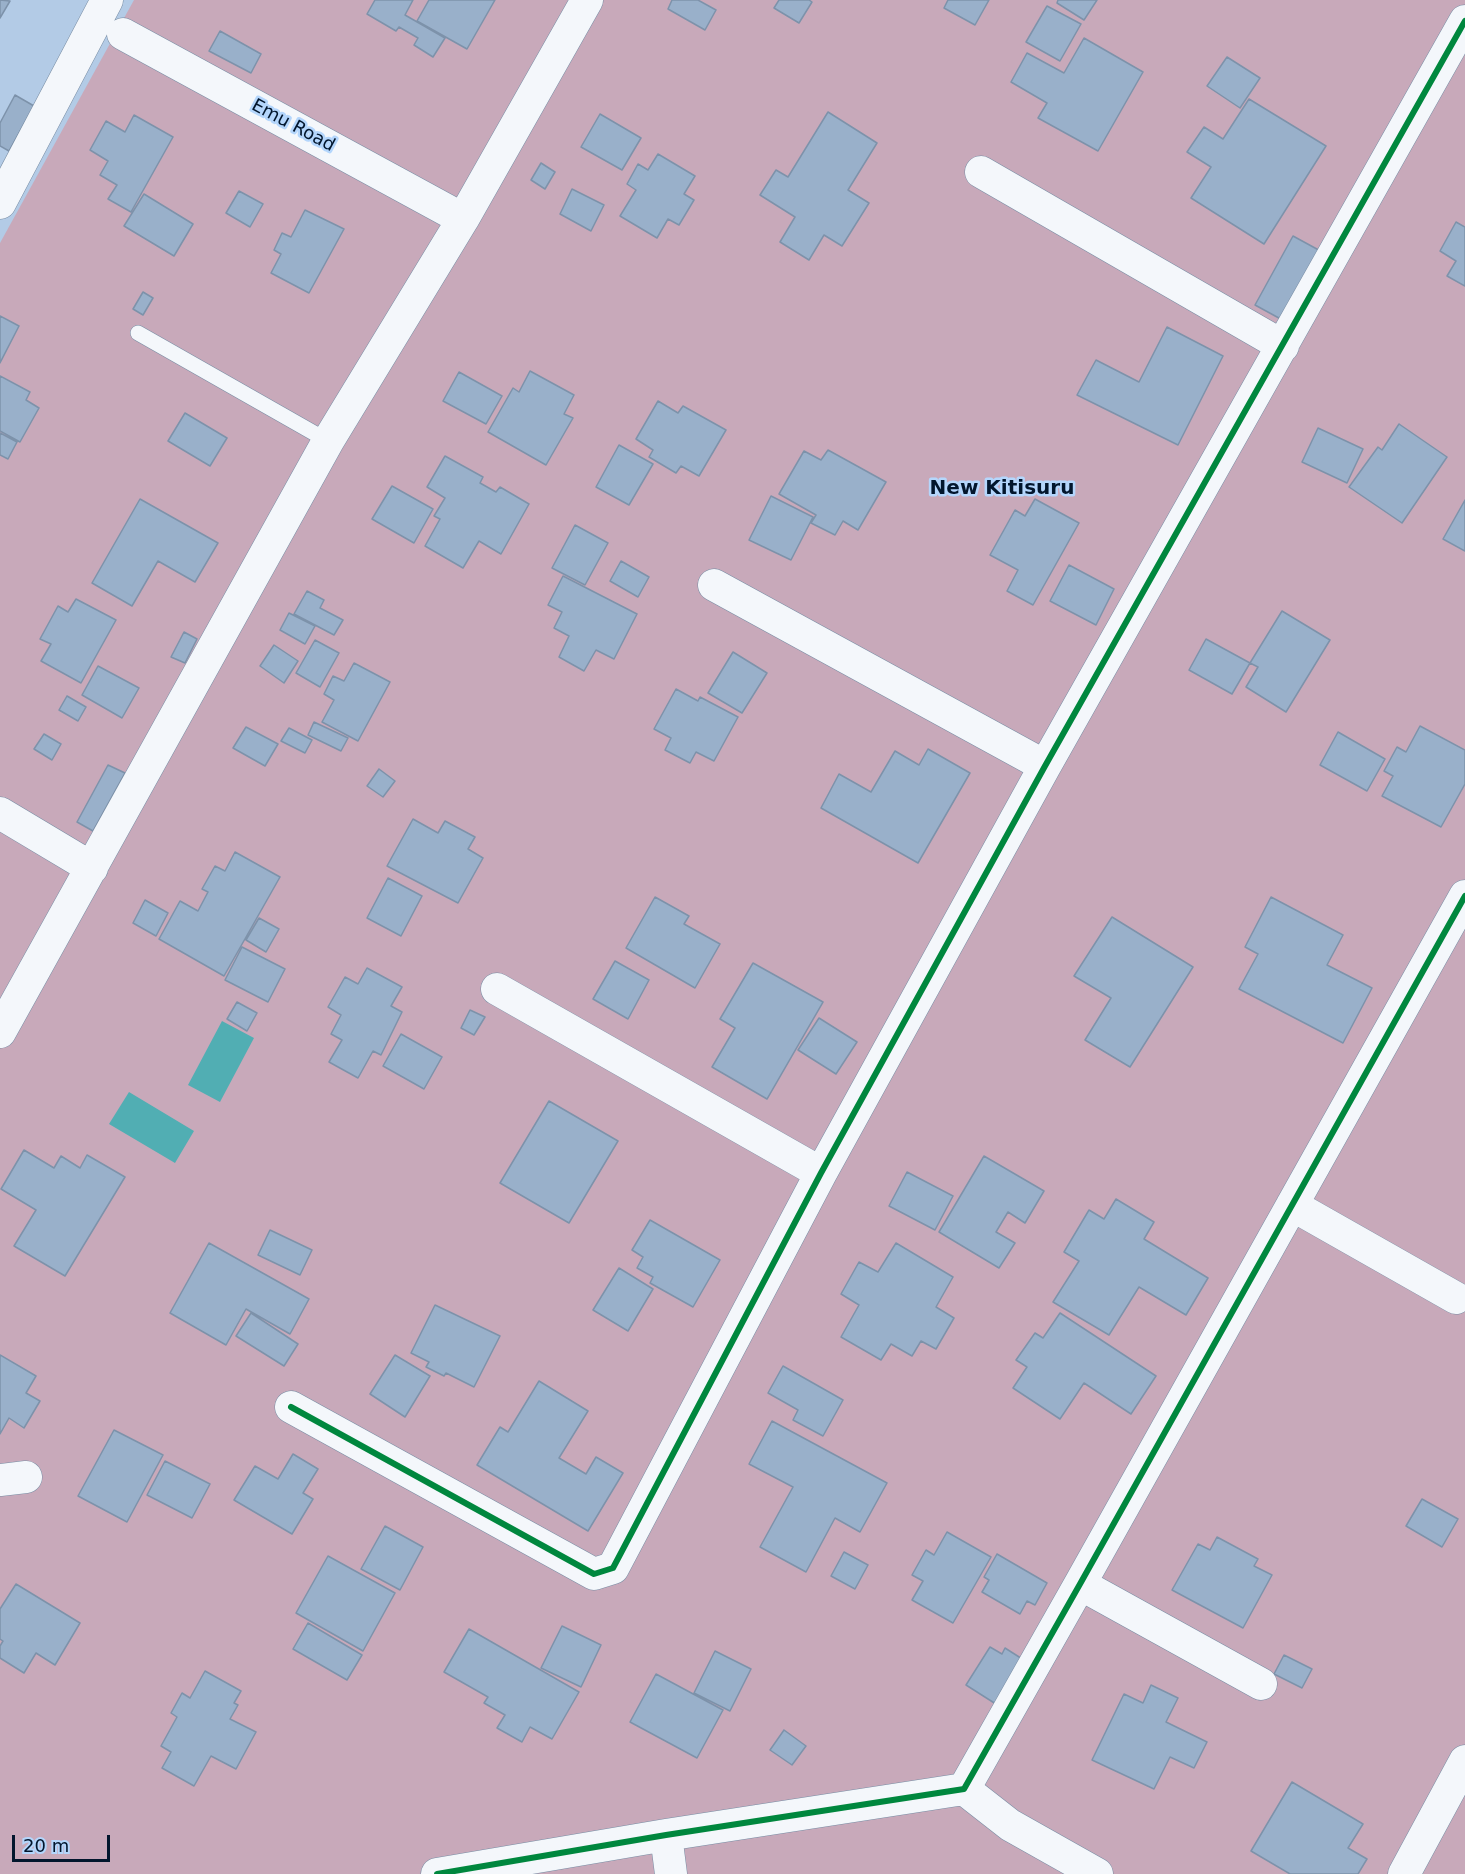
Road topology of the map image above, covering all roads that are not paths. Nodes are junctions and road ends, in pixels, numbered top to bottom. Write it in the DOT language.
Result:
graph roads {
  1 [pos="107,0"];
  2 [pos="587,0"];
  3 [pos="1465,21"];
  4 [pos="123,34"];
  5 [pos="981,172"];
  6 [pos="0,203"];
  7 [pos="463,219"];
  8 [pos="138,333"];
  9 [pos="1283,346"];
  10 [pos="328,441"];
  11 [pos="714,585"];
  12 [pos="1045,766"];
  13 [pos="0,813"];
  14 [pos="92,868"];
  15 [pos="1465,896"];
  16 [pos="497,989"];
  17 [pos="0,1032"];
  18 [pos="821,1173"];
  19 [pos="1292,1205"];
  20 [pos="1456,1298"];
  21 [pos="291,1407"];
  22 [pos="1080,1584"];
  23 [pos="1261,1684"];
  24 [pos="1465,1761"];
  25 [pos="964,1789"];
  26 [pos="666,1835"];
  27 [pos="436,1874"];
  28 [pos="671,1874"];
  29 [pos="1097,1874"];
  30 [pos="1404,1874"];
  1 -- 6 [label="street"];
  2 -- 7 [label="street"];
  3 -- 9 [label="street"];
  4 -- 7 [label="street, Emu Road"];
  5 -- 9 [label="street"];
  7 -- 10 [label="street"];
  8 -- 10 [label="lane"];
  9 -- 12 [label="street"];
  10 -- 14 [label="street"];
  11 -- 12 [label="street"];
  12 -- 18 [label="street"];
  13 -- 14 [label="street"];
  14 -- 17 [label="street"];
  15 -- 19 [label="street"];
  16 -- 18 [label="street"];
  18 -- 21 [label="street"];
  19 -- 20 [label="street"];
  19 -- 22 [label="street"];
  22 -- 23 [label="street"];
  22 -- 25 [label="street"];
  24 -- 30 [label="street"];
  25 -- 26 [label="street"];
  25 -- 29 [label="street"];
  26 -- 27 [label="street"];
  26 -- 28 [label="street"];
}
